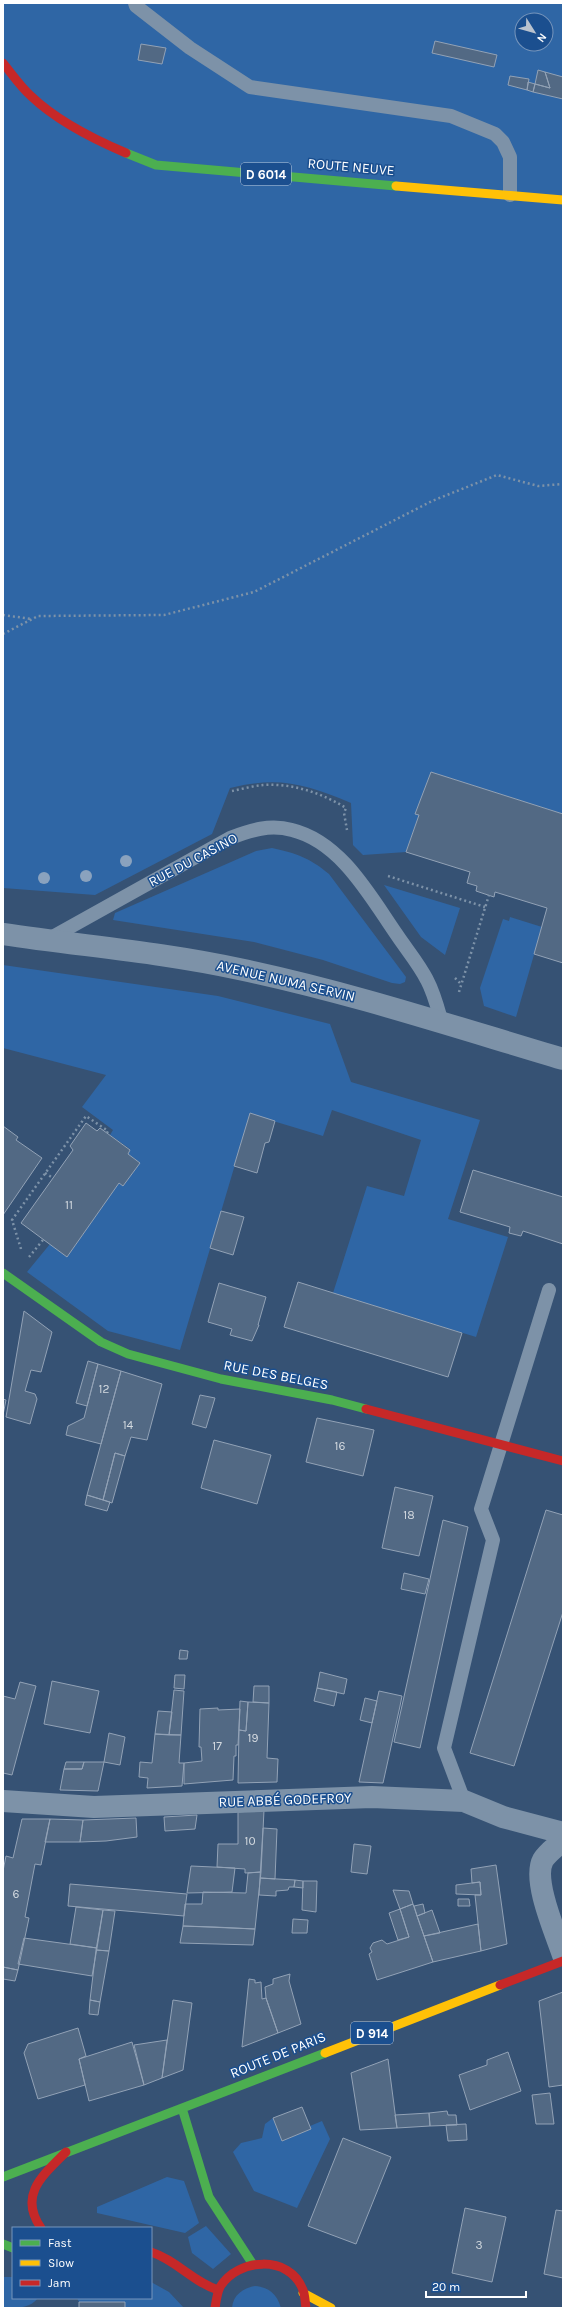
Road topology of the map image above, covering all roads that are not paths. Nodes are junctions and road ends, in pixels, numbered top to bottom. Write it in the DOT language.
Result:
graph roads {
  1 [pos="134,3"];
  2 [pos="3,63"];
  3 [pos="510,195"];
  4 [pos="563,200"];
  5 [pos="3,934"];
  6 [pos="47,940"];
  7 [pos="442,1023"];
  8 [pos="563,1058"];
  9 [pos="3,1273"];
  10 [pos="549,1290"];
  11 [pos="500,1444"];
  12 [pos="563,1461"];
  13 [pos="3,1800"];
  14 [pos="464,1801"];
  15 [pos="563,1833"];
  16 [pos="563,1840"];
  17 [pos="563,1955"];
  18 [pos="563,1961"];
  19 [pos="182,2108"];
  20 [pos="66,2152"];
  21 [pos="3,2177"];
  22 [pos="40,2227"];
  23 [pos="152,2252"];
  24 [pos="252,2263"];
  25 [pos="218,2290"];
  26 [pos="303,2293"];
  27 [pos="215,2308"];
  28 [pos="306,2308"];
  29 [pos="331,2308"];
  1 -- 3 [label="lane"];
  2 -- 3 [label="main road, ROUTE NEUVE / D 6014"];
  3 -- 4 [label="main road, ROUTE NEUVE / D 6014"];
  5 -- 6 [label="street, AVENUE NUMA SERVIN"];
  6 -- 7 [label="street, AVENUE NUMA SERVIN"];
  6 -- 7 [label="lane, RUE DU CASINO"];
  7 -- 8 [label="street, AVENUE NUMA SERVIN"];
  9 -- 11 [label="main road, RUE DES BELGES"];
  10 -- 11 [label="lane"];
  11 -- 12 [label="main road, RUE DES BELGES"];
  11 -- 14 [label="lane"];
  13 -- 14 [label="street, RUE ABBÉ GODEFROY"];
  14 -- 15 [label="street, RUE ABBÉ GODEFROY"];
  16 -- 17 [label="street"];
  18 -- 19 [label="main road, ROUTE DE PARIS / D 914"];
  19 -- 20 [label="main road, ROUTE DE PARIS / D 914"];
  19 -- 24 [label="main road"];
  20 -- 21 [label="main road, ROUTE DE PARIS / D 914"];
  20 -- 22 [label="main road"];
  23 -- 25 [label="main road"];
  24 -- 25 [label="main road"];
  24 -- 26 [label="main road"];
  25 -- 27 [label="main road"];
  26 -- 28 [label="main road"];
  26 -- 29 [label="main road"];
}
